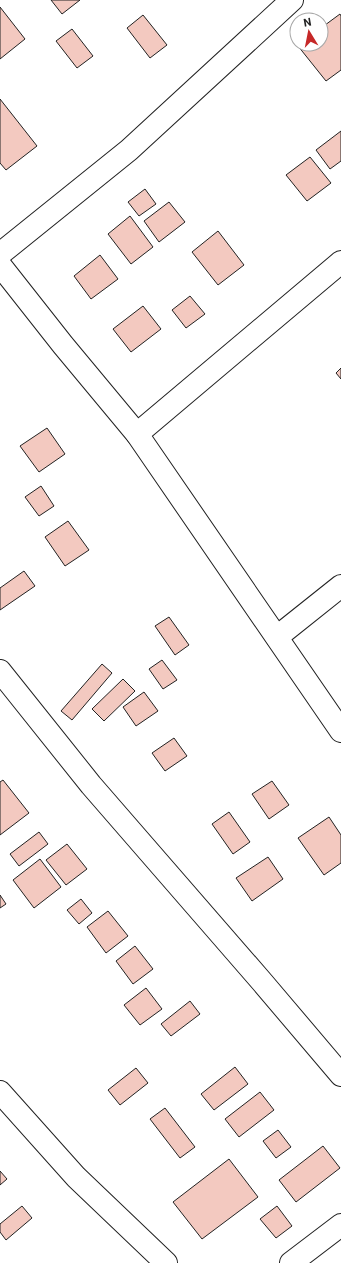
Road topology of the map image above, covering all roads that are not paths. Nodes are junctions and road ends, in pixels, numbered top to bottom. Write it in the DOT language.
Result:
graph roads {
  1 [pos="292,0"];
  2 [pos="0,254"];
  3 [pos="341,262"];
  4 [pos="0,265"];
  5 [pos="137,434"];
  6 [pos="341,586"];
  7 [pos="277,637"];
  8 [pos="0,672"];
  9 [pos="341,731"];
  10 [pos="341,1075"];
  11 [pos="0,1092"];
  12 [pos="341,1225"];
  13 [pos="166,1263"];
  14 [pos="291,1263"];
  1 -- 2 [label="street"];
  3 -- 5 [label="street"];
  4 -- 5 [label="street"];
  5 -- 7 [label="street"];
  6 -- 7 [label="street"];
  7 -- 9 [label="street"];
  8 -- 10 [label="street"];
  11 -- 13 [label="street"];
  12 -- 14 [label="street"];
}
